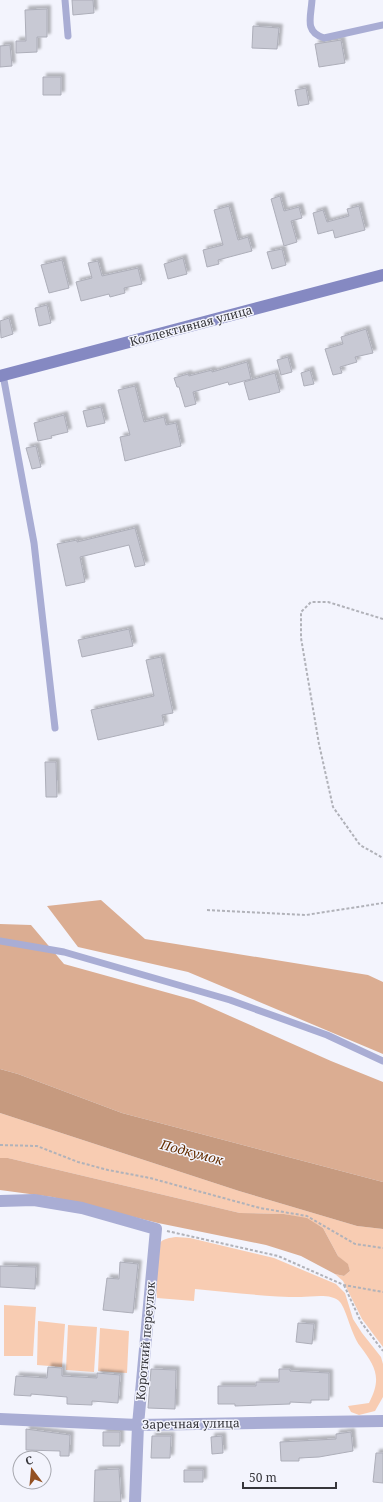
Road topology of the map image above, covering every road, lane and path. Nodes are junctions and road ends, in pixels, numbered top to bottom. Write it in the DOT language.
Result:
graph roads {
  1 [pos="65,0"];
  2 [pos="312,0"];
  3 [pos="383,25"];
  4 [pos="68,36"];
  5 [pos="383,275"];
  6 [pos="2,376"];
  7 [pos="383,618"];
  8 [pos="55,728"];
  9 [pos="383,858"];
  10 [pos="383,903"];
  11 [pos="207,910"];
  12 [pos="0,941"];
  13 [pos="383,1061"];
  14 [pos="0,1145"];
  15 [pos="0,1201"];
  16 [pos="156,1229"];
  17 [pos="383,1248"];
  18 [pos="344,1285"];
  19 [pos="383,1292"];
  20 [pos="383,1351"];
  21 [pos="0,1419"];
  22 [pos="383,1421"];
  23 [pos="138,1424"];
  24 [pos="135,1502"];
  1 -- 4 [label="lane"];
  2 -- 3 [label="lane"];
  5 -- 6 [label="street, Коллективная улица"];
  6 -- 8 [label="lane"];
  7 -- 9 [label="path"];
  10 -- 11 [label="path"];
  12 -- 13 [label="lane"];
  14 -- 17 [label="path"];
  15 -- 16 [label="street"];
  16 -- 18 [label="path"];
  16 -- 23 [label="street, Короткий переулок"];
  18 -- 19 [label="path"];
  18 -- 20 [label="path"];
  21 -- 23 [label="street, Заречная улица"];
  22 -- 23 [label="street, Заречная улица"];
  23 -- 24 [label="street, Короткий переулок"];
}
